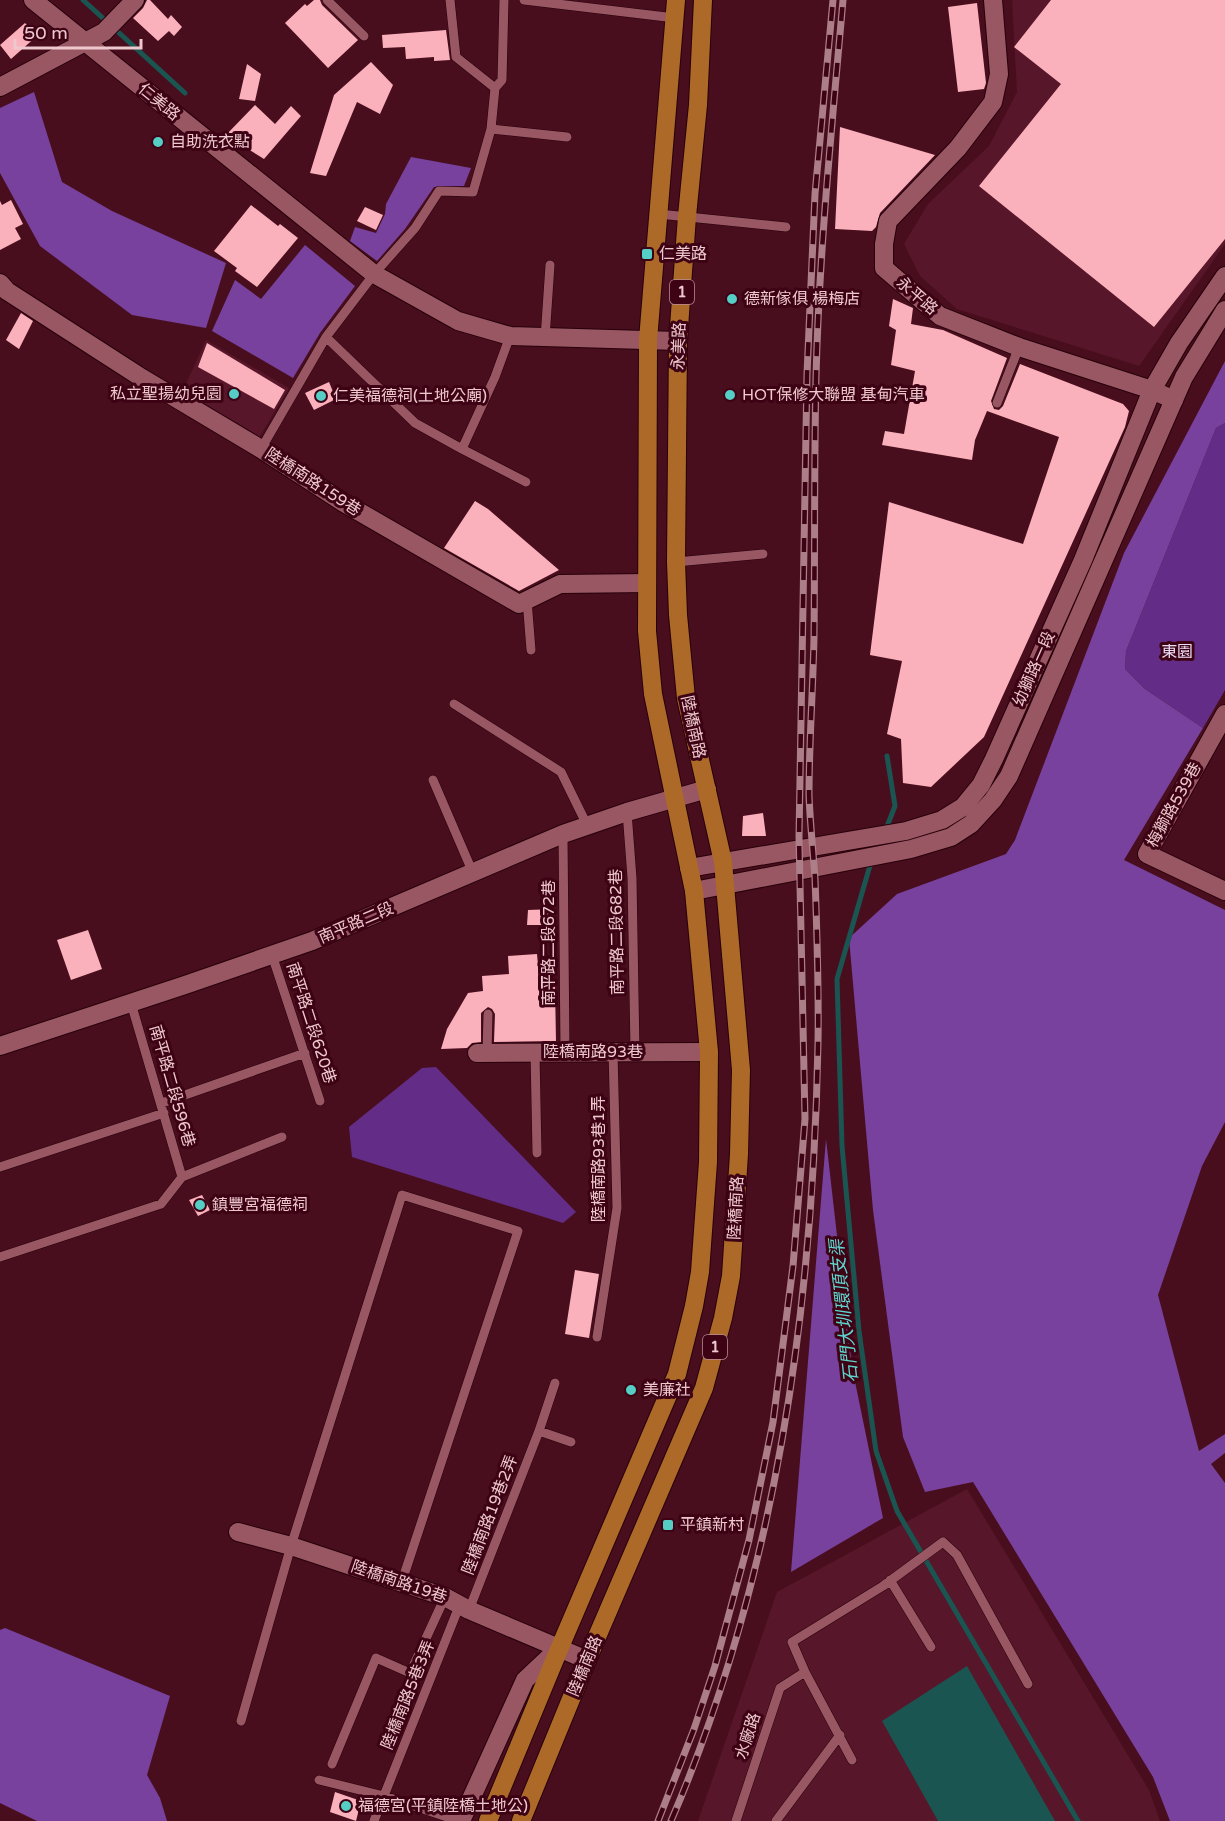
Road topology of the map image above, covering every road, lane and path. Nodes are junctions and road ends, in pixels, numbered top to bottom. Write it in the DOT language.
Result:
graph roads {
  1 [pos="33,0"];
  2 [pos="135,0"];
  3 [pos="327,0"];
  4 [pos="450,0"];
  5 [pos="504,0"];
  6 [pos="524,0"];
  7 [pos="703,0"];
  8 [pos="993,0"];
  9 [pos="555,2"];
  10 [pos="675,9"];
  11 [pos="364,36"];
  12 [pos="84,41"];
  13 [pos="0,87"];
  14 [pos="495,88"];
  15 [pos="491,129"];
  16 [pos="567,137"];
  17 [pos="659,214"];
  18 [pos="687,216"];
  19 [pos="786,226"];
  20 [pos="550,265"];
  21 [pos="374,274"];
  22 [pos="1225,276"];
  23 [pos="0,283"];
  24 [pos="1225,310"];
  25 [pos="510,336"];
  26 [pos="326,338"];
  27 [pos="545,338"];
  28 [pos="648,340"];
  29 [pos="678,341"];
  30 [pos="1019,347"];
  31 [pos="1152,390"];
  32 [pos="1174,400"];
  33 [pos="997,402"];
  34 [pos="261,448"];
  35 [pos="462,450"];
  36 [pos="526,482"];
  37 [pos="763,554"];
  38 [pos="676,562"];
  39 [pos="647,584"];
  40 [pos="677,585"];
  41 [pos="527,600"];
  42 [pos="531,650"];
  43 [pos="454,704"];
  44 [pos="1225,714"];
  45 [pos="433,780"];
  46 [pos="706,789"];
  47 [pos="675,798"];
  48 [pos="627,812"];
  49 [pos="587,825"];
  50 [pos="563,834"];
  51 [pos="723,862"];
  52 [pos="689,868"];
  53 [pos="473,873"];
  54 [pos="726,886"];
  55 [pos="694,891"];
  56 [pos="1225,891"];
  57 [pos="272,955"];
  58 [pos="131,1003"];
  59 [pos="488,1014"];
  60 [pos="0,1046"];
  61 [pos="565,1052"];
  62 [pos="613,1052"];
  63 [pos="635,1052"];
  64 [pos="709,1052"];
  65 [pos="304,1053"];
  66 [pos="482,1053"];
  67 [pos="535,1053"];
  68 [pos="320,1101"];
  69 [pos="163,1108"];
  70 [pos="282,1137"];
  71 [pos="537,1153"];
  72 [pos="0,1167"];
  73 [pos="182,1178"];
  74 [pos="0,1257"];
  75 [pos="597,1337"];
  76 [pos="555,1383"];
  77 [pos="539,1431"];
  78 [pos="571,1442"];
  79 [pos="238,1532"];
  80 [pos="291,1546"];
  81 [pos="890,1580"];
  82 [pos="402,1581"];
  83 [pos="458,1603"];
  84 [pos="560,1647"];
  85 [pos="932,1647"];
  86 [pos="587,1660"];
  87 [pos="805,1672"];
  88 [pos="1028,1684"];
  89 [pos="241,1721"];
  90 [pos="840,1735"];
  91 [pos="852,1760"];
  92 [pos="332,1764"];
  93 [pos="319,1780"];
  94 [pos="384,1797"];
  95 [pos="374,1821"];
  96 [pos="460,1821"];
  97 [pos="488,1821"];
  98 [pos="521,1821"];
  99 [pos="736,1821"];
  100 [pos="776,1821"];
  1 -- 12 [label="street, 仁美路"];
  2 -- 12 [label="street"];
  3 -- 11 [label="lane"];
  4 -- 14 [label="lane"];
  5 -- 14 [label="lane"];
  6 -- 9 [label="lane"];
  7 -- 18 [label="main road, 永美路 / 1"];
  8 -- 30 [label="street, 永平路"];
  9 -- 10 [label="lane"];
  10 -- 17 [label="main road, 永美路 / 1"];
  12 -- 13 [label="street"];
  12 -- 21 [label="street, 仁美路"];
  14 -- 15 [label="lane"];
  15 -- 16 [label="lane"];
  15 -- 21 [label="lane"];
  17 -- 18 [label="lane"];
  17 -- 28 [label="main road, 永美路 / 1"];
  18 -- 19 [label="lane"];
  18 -- 29 [label="main road, 永美路 / 1"];
  20 -- 27 [label="lane"];
  21 -- 25 [label="street, 仁美路"];
  21 -- 26 [label="lane"];
  22 -- 31 [label="street, 幼獅路一段"];
  23 -- 34 [label="street, 陸橋南路159巷"];
  24 -- 32 [label="street, 幼獅路一段"];
  25 -- 27 [label="street, 仁美路"];
  25 -- 35 [label="lane"];
  26 -- 34 [label="lane"];
  26 -- 35 [label="lane"];
  27 -- 28 [label="street, 仁美路"];
  28 -- 29 [label="street, 仁美路"];
  28 -- 39 [label="main road, 永美路 / 1"];
  29 -- 38 [label="main road, 永美路 / 1"];
  30 -- 31 [label="street, 永平路"];
  30 -- 33 [label="lane"];
  31 -- 32 [label="street, 永平路"];
  31 -- 51 [label="street, 幼獅路一段"];
  32 -- 54 [label="street, 幼獅路一段"];
  34 -- 41 [label="street, 陸橋南路159巷"];
  35 -- 36 [label="lane"];
  37 -- 38 [label="lane"];
  38 -- 40 [label="main road, 永美路 / 1"];
  39 -- 41 [label="street"];
  39 -- 47 [label="main road, 陸橋南路 / 1"];
  40 -- 46 [label="main road, 陸橋南路 / 1"];
  41 -- 42 [label="lane"];
  43 -- 49 [label="lane"];
  44 -- 56 [label="street, 梅獅路539巷"];
  45 -- 53 [label="lane"];
  46 -- 47 [label="street, 南平路二段"];
  46 -- 51 [label="main road, 陸橋南路 / 1"];
  47 -- 48 [label="street, 南平路二段"];
  47 -- 52 [label="main road, 陸橋南路 / 1"];
  48 -- 49 [label="street, 南平路二段"];
  48 -- 63 [label="lane, 南平路二段682巷"];
  49 -- 50 [label="street, 南平路二段"];
  50 -- 53 [label="street, 南平路二段"];
  50 -- 61 [label="lane, 南平路二段672巷"];
  51 -- 52 [label="street, 幼獅路一段"];
  51 -- 54 [label="main road, 陸橋南路 / 1"];
  52 -- 55 [label="main road, 陸橋南路 / 1"];
  53 -- 57 [label="street, 南平路二段"];
  54 -- 55 [label="street, 幼獅路一段"];
  54 -- 86 [label="main road, 陸橋南路 / 1"];
  55 -- 64 [label="main road, 陸橋南路 / 1"];
  57 -- 58 [label="street, 南平路二段"];
  57 -- 65 [label="lane, 南平路二段620巷"];
  58 -- 60 [label="street, 南平路二段"];
  58 -- 69 [label="lane, 南平路二段596巷"];
  59 -- 66 [label="lane"];
  61 -- 62 [label="street, 陸橋南路93巷"];
  61 -- 67 [label="street, 陸橋南路93巷"];
  62 -- 63 [label="street, 陸橋南路93巷"];
  62 -- 75 [label="lane, 陸橋南路93巷1弄"];
  63 -- 64 [label="street, 陸橋南路93巷"];
  64 -- 84 [label="main road, 陸橋南路 / 1"];
  65 -- 68 [label="lane, 南平路二段620巷"];
  65 -- 69 [label="lane"];
  66 -- 67 [label="street, 陸橋南路93巷"];
  67 -- 71 [label="lane"];
  69 -- 72 [label="lane"];
  69 -- 73 [label="lane, 南平路二段596巷"];
  70 -- 73 [label="lane"];
  73 -- 74 [label="lane"];
  76 -- 77 [label="lane, 陸橋南路19巷2弄"];
  77 -- 78 [label="lane"];
  77 -- 83 [label="lane, 陸橋南路19巷2弄"];
  79 -- 80 [label="street, 陸橋南路19巷"];
  80 -- 82 [label="street, 陸橋南路19巷"];
  80 -- 82 [label="lane"];
  80 -- 89 [label="lane"];
  81 -- 85 [label="lane"];
  81 -- 87 [label="lane"];
  81 -- 88 [label="lane"];
  82 -- 83 [label="street, 陸橋南路19巷"];
  83 -- 84 [label="street, 陸橋南路19巷"];
  83 -- 92 [label="lane"];
  83 -- 94 [label="lane, 陸橋南路5巷3弄"];
  84 -- 86 [label="street, 陸橋南路19巷"];
  84 -- 96 [label="street, 陸橋南路"];
  84 -- 97 [label="main road, 陸橋南路 / 1"];
  86 -- 98 [label="main road, 陸橋南路 / 1"];
  87 -- 90 [label="lane"];
  87 -- 99 [label="lane, 水廠路"];
  90 -- 91 [label="lane"];
  90 -- 100 [label="lane"];
  93 -- 94 [label="lane"];
  94 -- 95 [label="lane, 陸橋南路5巷3弄"];
  94 -- 96 [label="lane"];
}
